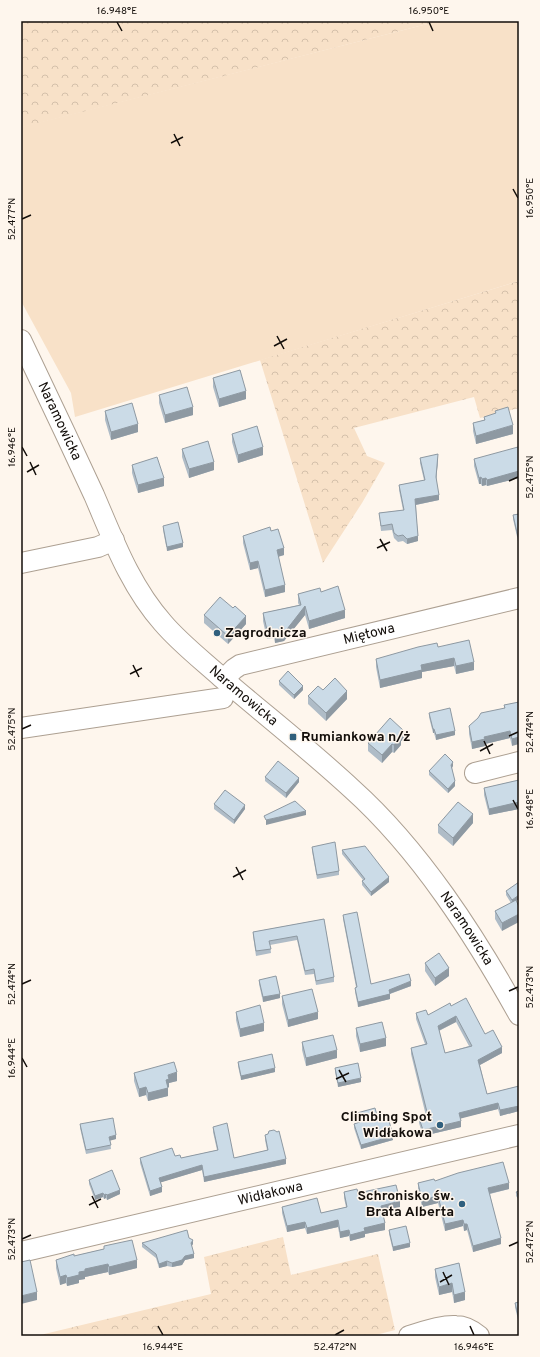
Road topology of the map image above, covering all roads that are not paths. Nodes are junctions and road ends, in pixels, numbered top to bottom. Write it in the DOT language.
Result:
graph roads {
  1 [pos="21,340"];
  2 [pos="114,540"];
  3 [pos="21,563"];
  4 [pos="519,598"];
  5 [pos="223,689"];
  6 [pos="21,728"];
  7 [pos="519,762"];
  8 [pos="475,773"];
  9 [pos="519,1015"];
  10 [pos="519,1135"];
  11 [pos="21,1252"];
  12 [pos="409,1336"];
  13 [pos="479,1336"];
  1 -- 2 [label="street, Naramowicka"];
  2 -- 3 [label="street"];
  2 -- 5 [label="street, Naramowicka"];
  4 -- 5 [label="street, Miętowa"];
  5 -- 6 [label="street"];
  5 -- 9 [label="street, Naramowicka"];
  7 -- 8 [label="street"];
  10 -- 11 [label="street, Widłakowa"];
  12 -- 13 [label="street"];
}
